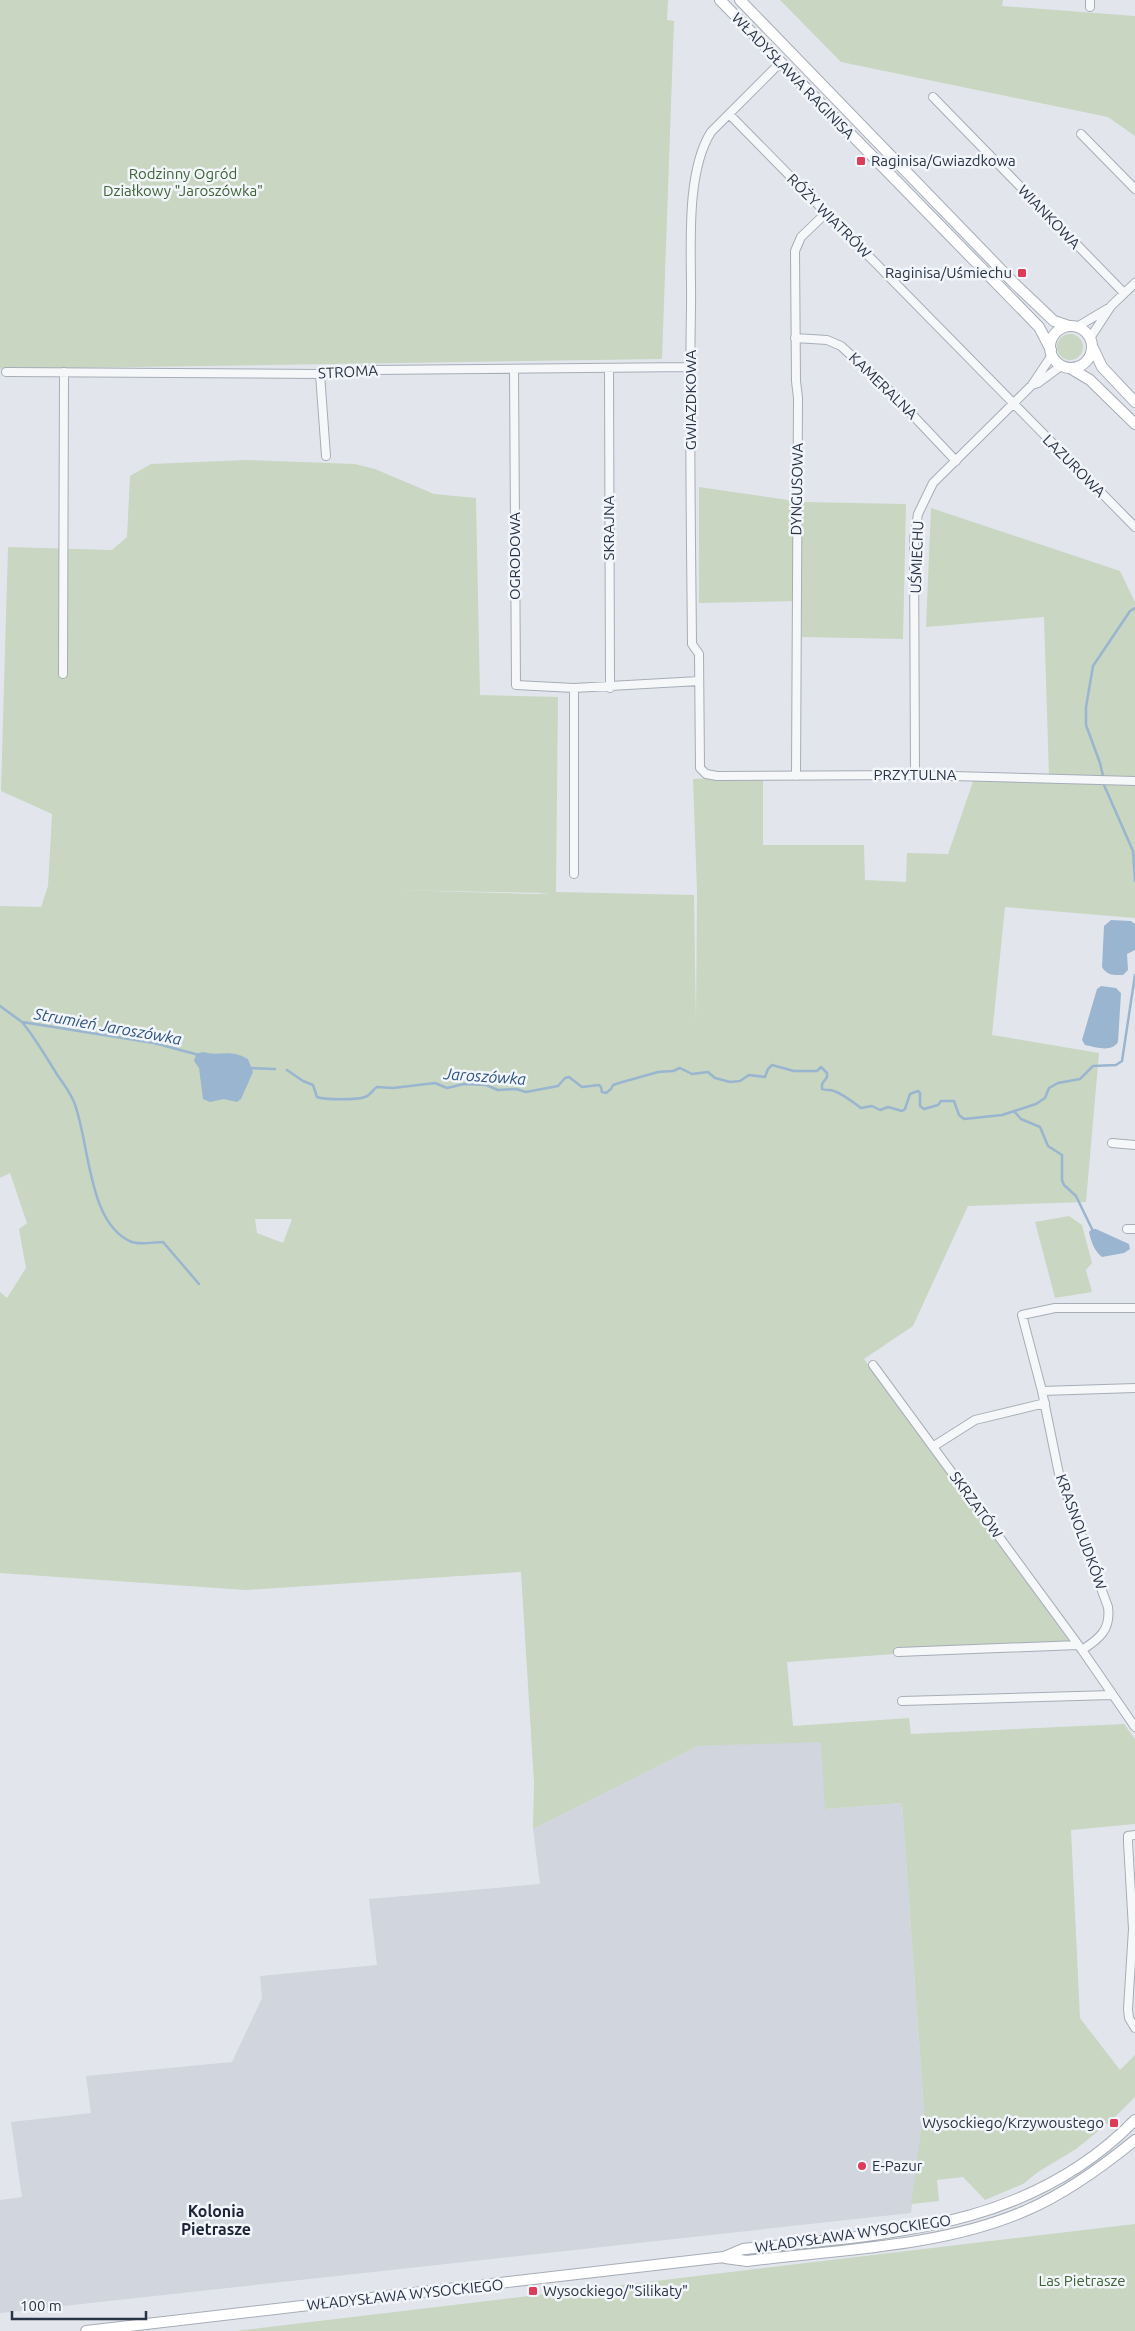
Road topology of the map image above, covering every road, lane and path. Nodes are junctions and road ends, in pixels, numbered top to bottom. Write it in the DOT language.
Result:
graph roads {
  1 [pos="720,0"];
  2 [pos="740,0"];
  3 [pos="780,63"];
  4 [pos="933,98"];
  5 [pos="729,114"];
  6 [pos="1081,134"];
  7 [pos="1135,189"];
  8 [pos="826,213"];
  9 [pos="1135,283"];
  10 [pos="1124,293"];
  11 [pos="1111,306"];
  12 [pos="1073,326"];
  13 [pos="795,338"];
  14 [pos="1092,342"];
  15 [pos="1051,352"];
  16 [pos="690,366"];
  17 [pos="1066,367"];
  18 [pos="609,368"];
  19 [pos="514,369"];
  20 [pos="6,372"];
  21 [pos="64,372"];
  22 [pos="320,374"];
  23 [pos="1032,384"];
  24 [pos="1135,402"];
  25 [pos="1013,404"];
  26 [pos="1135,424"];
  27 [pos="326,456"];
  28 [pos="956,461"];
  29 [pos="1135,527"];
  30 [pos="63,674"];
  31 [pos="699,682"];
  32 [pos="574,688"];
  33 [pos="610,688"];
  34 [pos="699,766"];
  35 [pos="915,775"];
  36 [pos="796,776"];
  37 [pos="1135,781"];
  38 [pos="574,874"];
  39 [pos="1112,1143"];
  40 [pos="1135,1145"];
  41 [pos="1135,1308"];
  42 [pos="873,1365"];
  43 [pos="1135,1388"];
  44 [pos="1042,1391"];
  45 [pos="1045,1403"];
  46 [pos="934,1446"];
  47 [pos="1080,1648"];
  48 [pos="898,1652"];
  49 [pos="1112,1694"];
  50 [pos="902,1701"];
  51 [pos="1135,1727"];
  52 [pos="1135,1835"];
  53 [pos="1135,2028"];
  54 [pos="1135,2120"];
  55 [pos="1135,2140"];
  56 [pos="724,2258"];
  57 [pos="86,2331"];
  1 -- 3 [label="main road, WŁADYSŁAWA RAGINISA"];
  2 -- 12 [label="main road, WŁADYSŁAWA RAGINISA"];
  3 -- 5 [label="street, GWIAZDKOWA"];
  3 -- 15 [label="main road, WŁADYSŁAWA RAGINISA"];
  4 -- 10 [label="street, WIANKOWA"];
  5 -- 8 [label="street, RÓŻY WIATRÓW"];
  5 -- 16 [label="street, GWIAZDKOWA"];
  6 -- 7 [label="street"];
  8 -- 13 [label="street, DYNGUSOWA"];
  8 -- 25 [label="street, RÓŻY WIATRÓW"];
  9 -- 10 [label="street"];
  10 -- 11 [label="street"];
  11 -- 12 [label="street"];
  11 -- 14 [label="street"];
  12 -- 14 [label="main road"];
  12 -- 15 [label="main road"];
  13 -- 28 [label="street, KAMERALNA"];
  13 -- 36 [label="street, DYNGUSOWA"];
  14 -- 17 [label="main road"];
  14 -- 24 [label="main road"];
  15 -- 17 [label="main road"];
  15 -- 23 [label="street, UŚMIECHU"];
  16 -- 18 [label="street, STROMA"];
  16 -- 31 [label="street, GWIAZDKOWA"];
  17 -- 23 [label="street, UŚMIECHU"];
  17 -- 26 [label="main road"];
  18 -- 19 [label="street, STROMA"];
  18 -- 33 [label="street, SKRAJNA"];
  19 -- 22 [label="street, STROMA"];
  19 -- 32 [label="street, OGRODOWA"];
  20 -- 21 [label="street, STROMA"];
  21 -- 22 [label="street, STROMA"];
  21 -- 30 [label="street"];
  22 -- 27 [label="street"];
  23 -- 25 [label="street, UŚMIECHU"];
  25 -- 28 [label="street, UŚMIECHU"];
  25 -- 29 [label="street, LAZUROWA"];
  28 -- 35 [label="street, UŚMIECHU"];
  31 -- 33 [label="street, OGRODOWA"];
  31 -- 34 [label="street, GWIAZDKOWA"];
  32 -- 33 [label="street, OGRODOWA"];
  32 -- 38 [label="street"];
  34 -- 36 [label="street, PRZYTULNA"];
  35 -- 36 [label="street, PRZYTULNA"];
  35 -- 37 [label="street, PRZYTULNA"];
  39 -- 40 [label="street"];
  41 -- 44 [label="street, KRASNOLUDKÓW"];
  42 -- 46 [label="street, SKRZATÓW"];
  43 -- 44 [label="street"];
  44 -- 45 [label="street, KRASNOLUDKÓW"];
  45 -- 46 [label="street"];
  45 -- 47 [label="street, KRASNOLUDKÓW"];
  46 -- 47 [label="street, SKRZATÓW"];
  47 -- 48 [label="street"];
  47 -- 49 [label="street, SKRZATÓW"];
  49 -- 50 [label="street"];
  49 -- 51 [label="street, SKRZATÓW"];
  52 -- 53 [label="street"];
  54 -- 56 [label="main road, WŁADYSŁAWA WYSOCKIEGO"];
  55 -- 56 [label="main road, WŁADYSŁAWA WYSOCKIEGO"];
  56 -- 57 [label="main road, WŁADYSŁAWA WYSOCKIEGO"];
}
